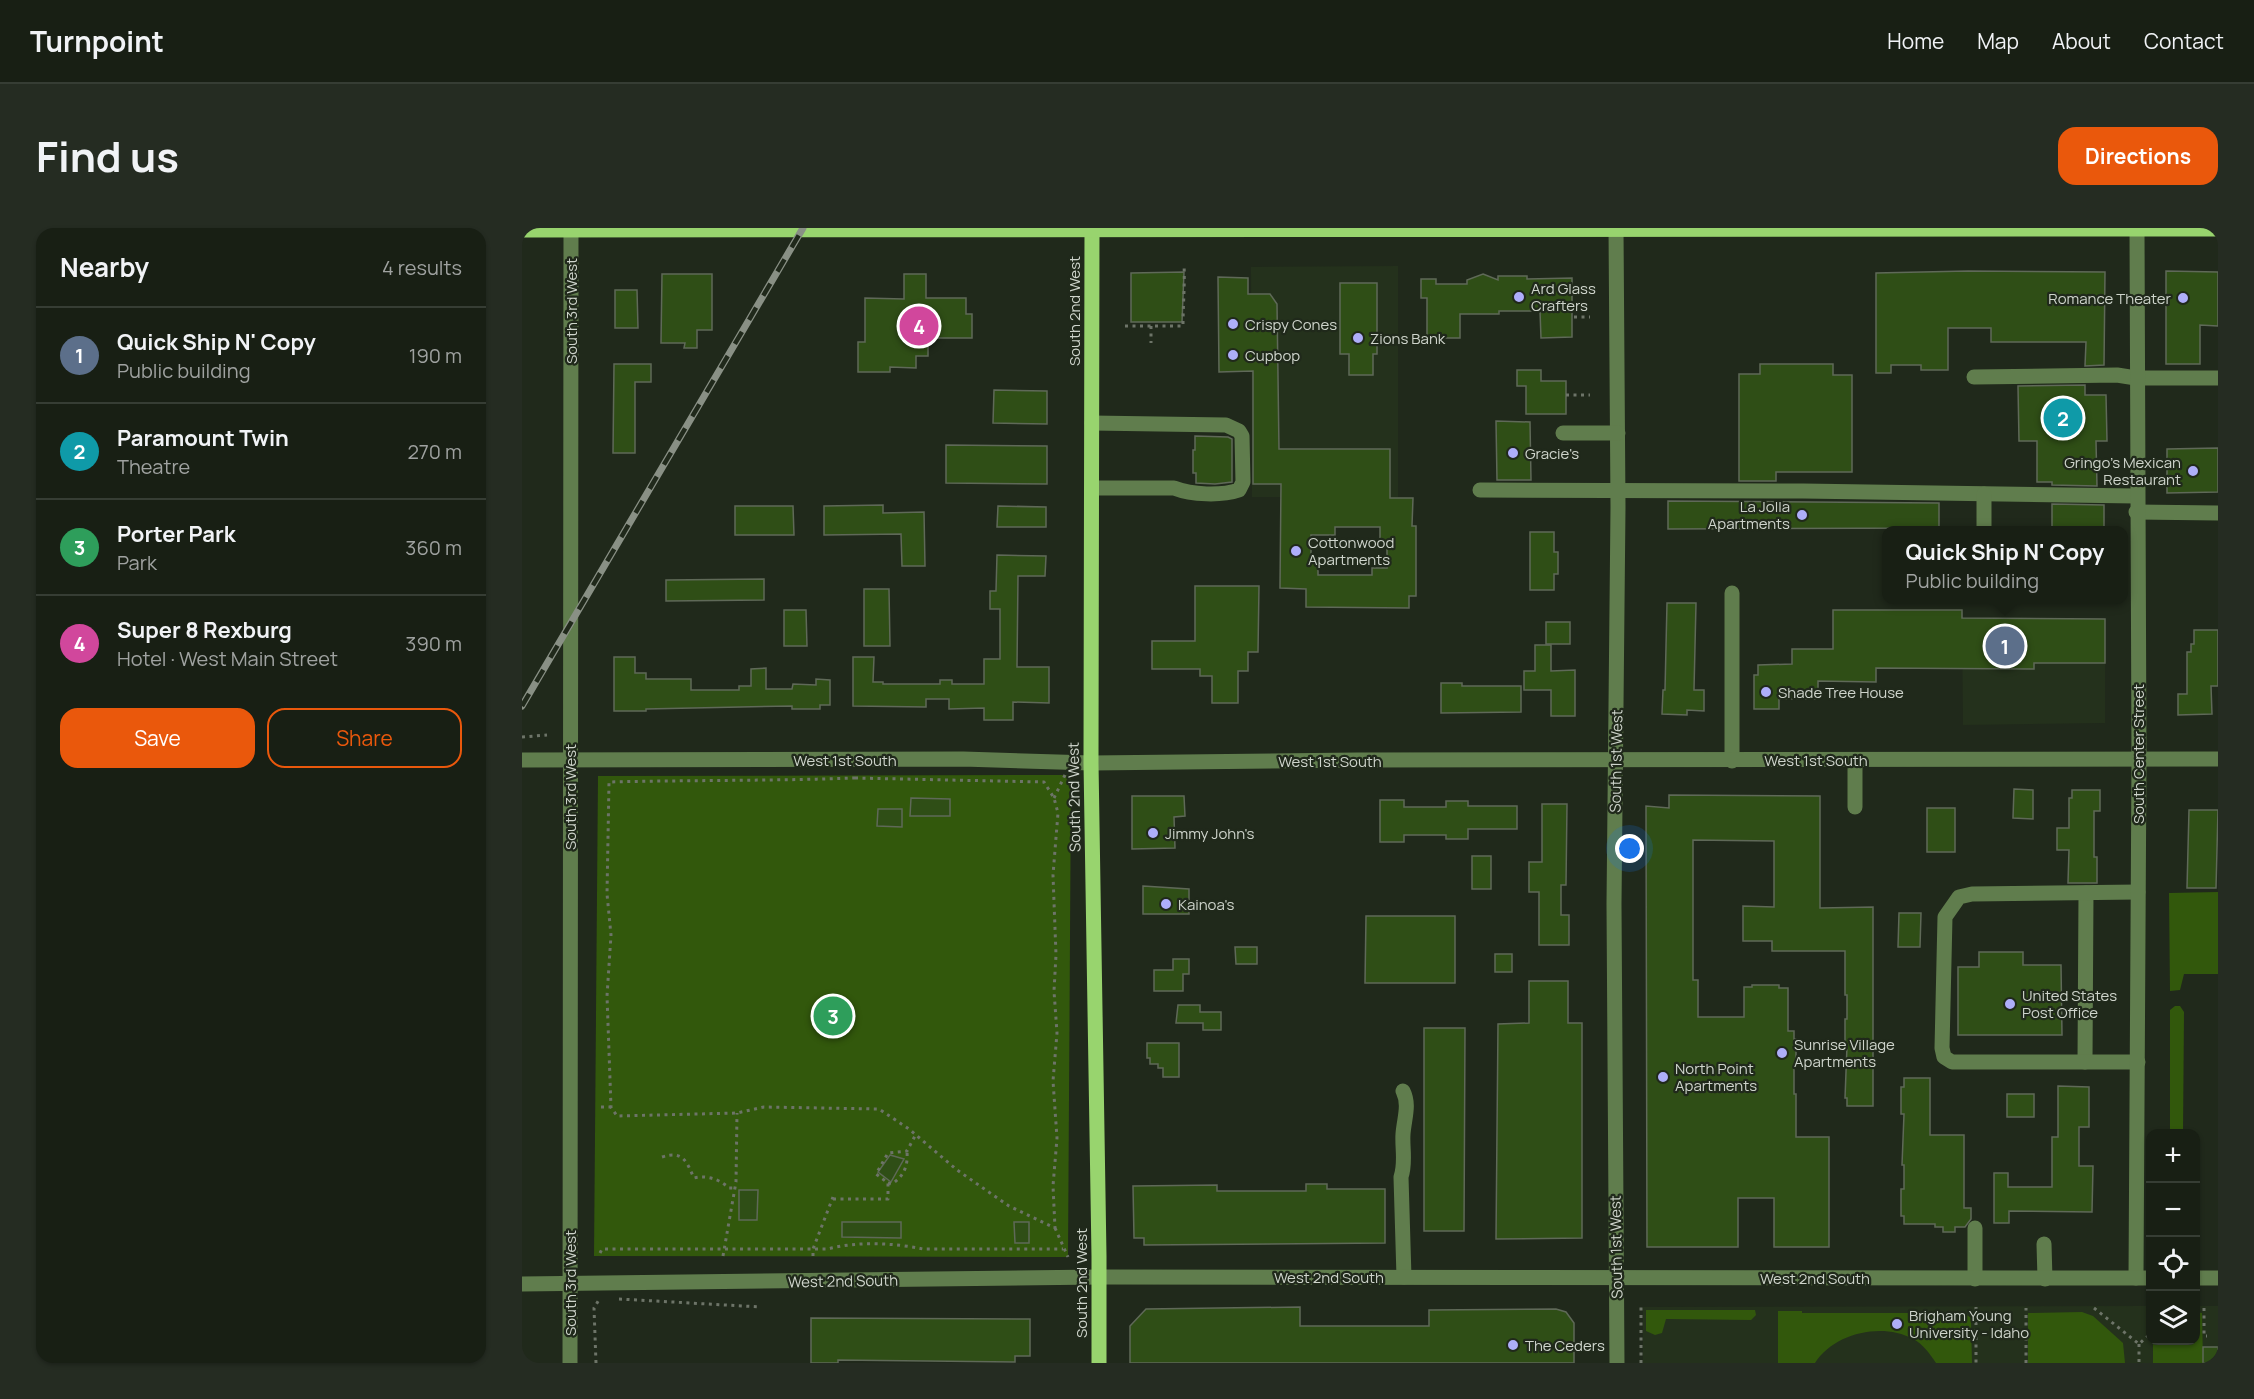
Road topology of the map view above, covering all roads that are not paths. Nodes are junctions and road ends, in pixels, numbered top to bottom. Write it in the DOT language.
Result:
graph roads {
  1 [pos="571,229"];
  2 [pos="754,229"];
  3 [pos="1092,229"];
  4 [pos="1616,229"];
  5 [pos="1956,229"];
  6 [pos="1993,229"];
  7 [pos="2136,229"];
  8 [pos="2218,229"];
  9 [pos="522,230"];
  10 [pos="1974,377"];
  11 [pos="2136,378"];
  12 [pos="2218,378"];
  13 [pos="1092,423"];
  14 [pos="1563,433"];
  15 [pos="1618,433"];
  16 [pos="1092,488"];
  17 [pos="1480,490"];
  18 [pos="1618,490"];
  19 [pos="1984,494"];
  20 [pos="2136,496"];
  21 [pos="2136,512"];
  22 [pos="2218,513"];
  23 [pos="1984,526"];
  24 [pos="2130,555"];
  25 [pos="1732,592"];
  26 [pos="2139,759"];
  27 [pos="2218,759"];
  28 [pos="522,760"];
  29 [pos="570,760"];
  30 [pos="1732,760"];
  31 [pos="1855,760"];
  32 [pos="1617,761"];
  33 [pos="1091,763"];
  34 [pos="1855,807"];
  35 [pos="2139,892"];
  36 [pos="2086,893"];
  37 [pos="2085,1062"];
  38 [pos="2138,1062"];
  39 [pos="1403,1091"];
  40 [pos="1975,1228"];
  41 [pos="2044,1244"];
  42 [pos="1100,1277"];
  43 [pos="1404,1277"];
  44 [pos="1617,1277"];
  45 [pos="2143,1278"];
  46 [pos="2200,1278"];
  47 [pos="2218,1278"];
  48 [pos="1975,1279"];
  49 [pos="2045,1279"];
  50 [pos="522,1284"];
  51 [pos="570,1285"];
  52 [pos="570,1363"];
  53 [pos="1099,1363"];
  54 [pos="1617,1363"];
  1 -- 2 [label="main road"];
  1 -- 9 [label="main road"];
  1 -- 29 [label="street, South 3rd West"];
  2 -- 3 [label="main road"];
  3 -- 4 [label="main road"];
  3 -- 13 [label="main road, South 2nd West"];
  4 -- 5 [label="main road"];
  4 -- 15 [label="street, South 1st West"];
  5 -- 6 [label="main road"];
  6 -- 7 [label="main road"];
  7 -- 8 [label="main road"];
  7 -- 11 [label="street, South Center Street"];
  10 -- 11 [label="street"];
  11 -- 12 [label="street"];
  11 -- 20 [label="street, South Center Street"];
  13 -- 16 [label="main road, South 2nd West"];
  13 -- 16 [label="street"];
  14 -- 15 [label="street"];
  15 -- 18 [label="street, South 1st West"];
  16 -- 33 [label="main road, South 2nd West"];
  17 -- 18 [label="street"];
  18 -- 19 [label="street"];
  18 -- 32 [label="street, South 1st West"];
  19 -- 20 [label="street"];
  19 -- 23 [label="street"];
  20 -- 21 [label="street, South Center Street"];
  21 -- 22 [label="street"];
  21 -- 24 [label="street, South Center Street"];
  24 -- 26 [label="street, South Center Street"];
  25 -- 30 [label="street"];
  26 -- 27 [label="street, West 1st South"];
  26 -- 31 [label="street, West 1st South"];
  26 -- 35 [label="street, South Center Street"];
  28 -- 29 [label="street, West 1st South"];
  29 -- 33 [label="street, West 1st South"];
  29 -- 51 [label="street, South 3rd West"];
  30 -- 31 [label="street, West 1st South"];
  30 -- 32 [label="street, West 1st South"];
  31 -- 34 [label="street"];
  32 -- 33 [label="street, West 1st South"];
  32 -- 44 [label="street, South 1st West"];
  33 -- 42 [label="main road, South 2nd West"];
  35 -- 36 [label="street"];
  35 -- 38 [label="street, South Center Street"];
  36 -- 37 [label="street"];
  36 -- 37 [label="street"];
  37 -- 38 [label="street"];
  38 -- 45 [label="street, South Center Street"];
  39 -- 43 [label="street"];
  40 -- 48 [label="street"];
  41 -- 49 [label="street"];
  42 -- 43 [label="street, West 2nd South"];
  42 -- 51 [label="street, West 2nd South"];
  42 -- 53 [label="main road, South 2nd West"];
  43 -- 44 [label="street, West 2nd South"];
  44 -- 48 [label="street, West 2nd South"];
  44 -- 54 [label="street, South 1st West"];
  45 -- 49 [label="street, West 2nd South"];
  46 -- 47 [label="street"];
  48 -- 49 [label="street, West 2nd South"];
  50 -- 51 [label="street, West 2nd South"];
  51 -- 52 [label="street, South 3rd West"];
}
